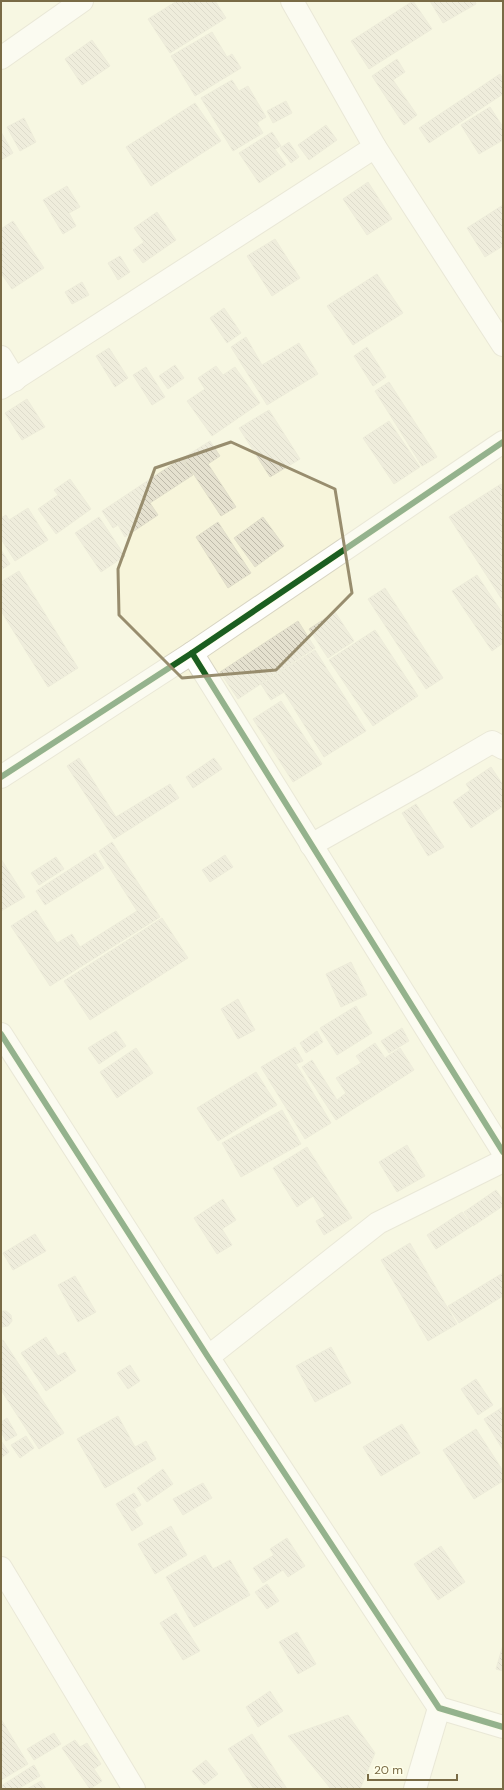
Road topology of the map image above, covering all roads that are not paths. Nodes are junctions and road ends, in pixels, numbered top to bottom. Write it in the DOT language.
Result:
graph roads {
  1 [pos="82,1"];
  2 [pos="292,1"];
  3 [pos="1,58"];
  4 [pos="375,147"];
  5 [pos="503,345"];
  6 [pos="1,357"];
  7 [pos="8,384"];
  8 [pos="503,442"];
  9 [pos="192,653"];
  10 [pos="503,748"];
  11 [pos="1,777"];
  12 [pos="311,845"];
  13 [pos="1,1034"];
  14 [pos="503,1152"];
  15 [pos="503,1161"];
  16 [pos="208,1357"];
  17 [pos="1,1568"];
  18 [pos="439,1708"];
  19 [pos="503,1727"];
  20 [pos="134,1789"];
  21 [pos="415,1789"];
  1 -- 3 [label="street"];
  2 -- 4 [label="street"];
  4 -- 5 [label="street"];
  4 -- 7 [label="street"];
  6 -- 7 [label="street"];
  8 -- 9 [label="street"];
  9 -- 11 [label="street"];
  9 -- 12 [label="street"];
  10 -- 12 [label="street"];
  12 -- 14 [label="street"];
  13 -- 16 [label="street"];
  15 -- 16 [label="street"];
  16 -- 18 [label="street"];
  17 -- 20 [label="street"];
  18 -- 19 [label="street"];
  18 -- 21 [label="street"];
}
